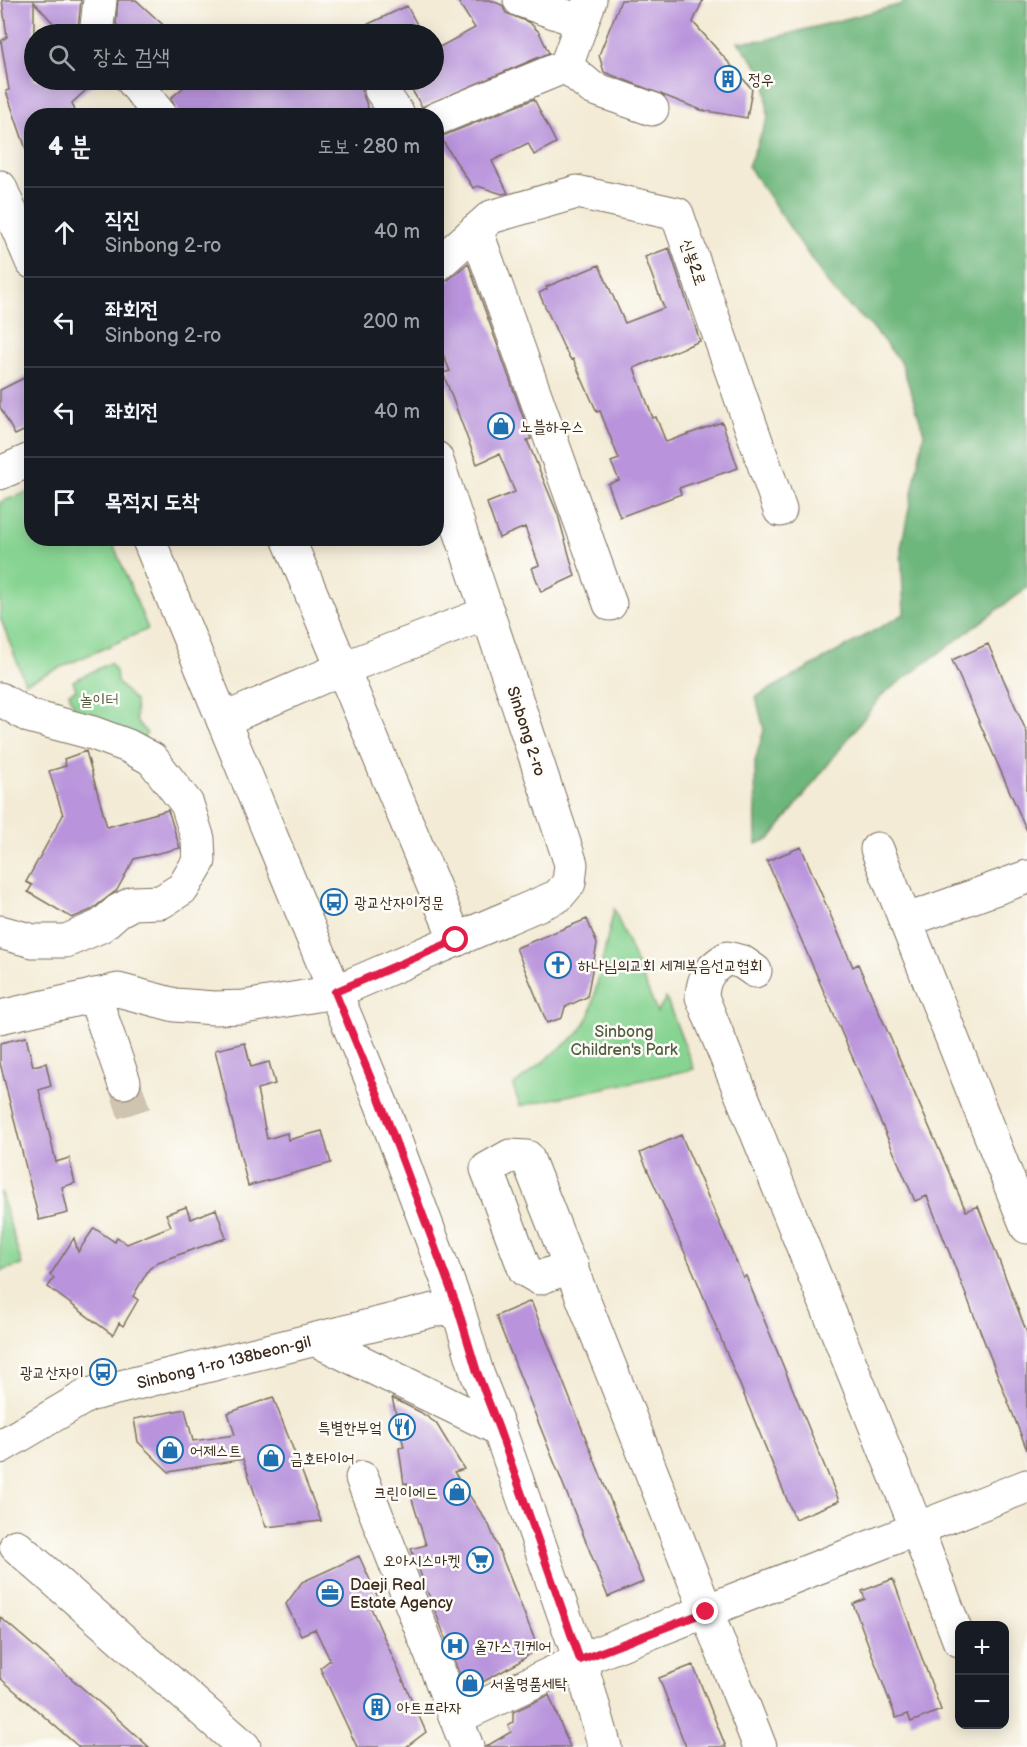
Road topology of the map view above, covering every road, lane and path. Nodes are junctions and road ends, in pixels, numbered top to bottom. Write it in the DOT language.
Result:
graph roads {
  1 [pos="100,0"];
  2 [pos="520,0"];
  3 [pos="586,11"];
  4 [pos="97,24"];
  5 [pos="566,66"];
  6 [pos="140,90"];
  7 [pos="155,108"];
  8 [pos="652,109"];
  9 [pos="444,116"];
  10 [pos="2,196"];
  11 [pos="476,230"];
  12 [pos="24,244"];
  13 [pos="444,259"];
  14 [pos="24,462"];
  15 [pos="0,472"];
  16 [pos="444,482"];
  17 [pos="780,510"];
  18 [pos="151,546"];
  19 [pos="291,546"];
  20 [pos="610,604"];
  21 [pos="488,613"];
  22 [pos="341,669"];
  23 [pos="0,699"];
  24 [pos="223,720"];
  25 [pos="876,849"];
  26 [pos="1027,877"];
  27 [pos="906,921"];
  28 [pos="0,932"];
  29 [pos="456,940"];
  30 [pos="755,971"];
  31 [pos="335,992"];
  32 [pos="94,995"];
  33 [pos="0,1017"];
  34 [pos="123,1082"];
  35 [pos="1027,1227"];
  36 [pos="572,1266"];
  37 [pos="458,1309"];
  38 [pos="316,1340"];
  39 [pos="499,1429"];
  40 [pos="0,1447"];
  41 [pos="362,1478"];
  42 [pos="1027,1486"];
  43 [pos="917,1528"];
  44 [pos="16,1546"];
  45 [pos="706,1612"];
  46 [pos="955,1629"];
  47 [pos="580,1660"];
  48 [pos="462,1733"];
  49 [pos="244,1747"];
  50 [pos="606,1747"];
  51 [pos="760,1747"];
  1 -- 4 [label="street"];
  2 -- 3 [label="street"];
  3 -- 5 [label="street"];
  5 -- 8 [label="street"];
  5 -- 9 [label="street"];
  6 -- 7 [label="street"];
  10 -- 12 [label="street"];
  11 -- 13 [label="street, 신봉2로"];
  11 -- 17 [label="street, 신봉2로"];
  11 -- 20 [label="street"];
  14 -- 15 [label="street"];
  16 -- 21 [label="street, Sinbong 2-ro"];
  18 -- 24 [label="street"];
  19 -- 22 [label="street"];
  21 -- 22 [label="street"];
  21 -- 29 [label="street, Sinbong 2-ro"];
  22 -- 24 [label="street"];
  22 -- 29 [label="street"];
  23 -- 28 [label="street"];
  24 -- 31 [label="street"];
  25 -- 27 [label="street"];
  26 -- 27 [label="street"];
  27 -- 35 [label="street"];
  29 -- 31 [label="street, Sinbong 2-ro"];
  30 -- 43 [label="street"];
  31 -- 32 [label="street, Sinbong 2-ro"];
  31 -- 37 [label="street"];
  32 -- 33 [label="street, Sinbong 2-ro"];
  32 -- 34 [label="street"];
  36 -- 45 [label="street"];
  37 -- 38 [label="street, Sinbong 1-ro 138beon-gil"];
  37 -- 39 [label="street"];
  38 -- 39 [label="street"];
  38 -- 40 [label="street, Sinbong 1-ro 138beon-gil"];
  39 -- 47 [label="street"];
  41 -- 48 [label="street"];
  42 -- 43 [label="street"];
  43 -- 45 [label="street"];
  43 -- 46 [label="street"];
  44 -- 49 [label="street"];
  45 -- 47 [label="street"];
  45 -- 51 [label="street"];
  47 -- 48 [label="street"];
  47 -- 50 [label="street"];
}
